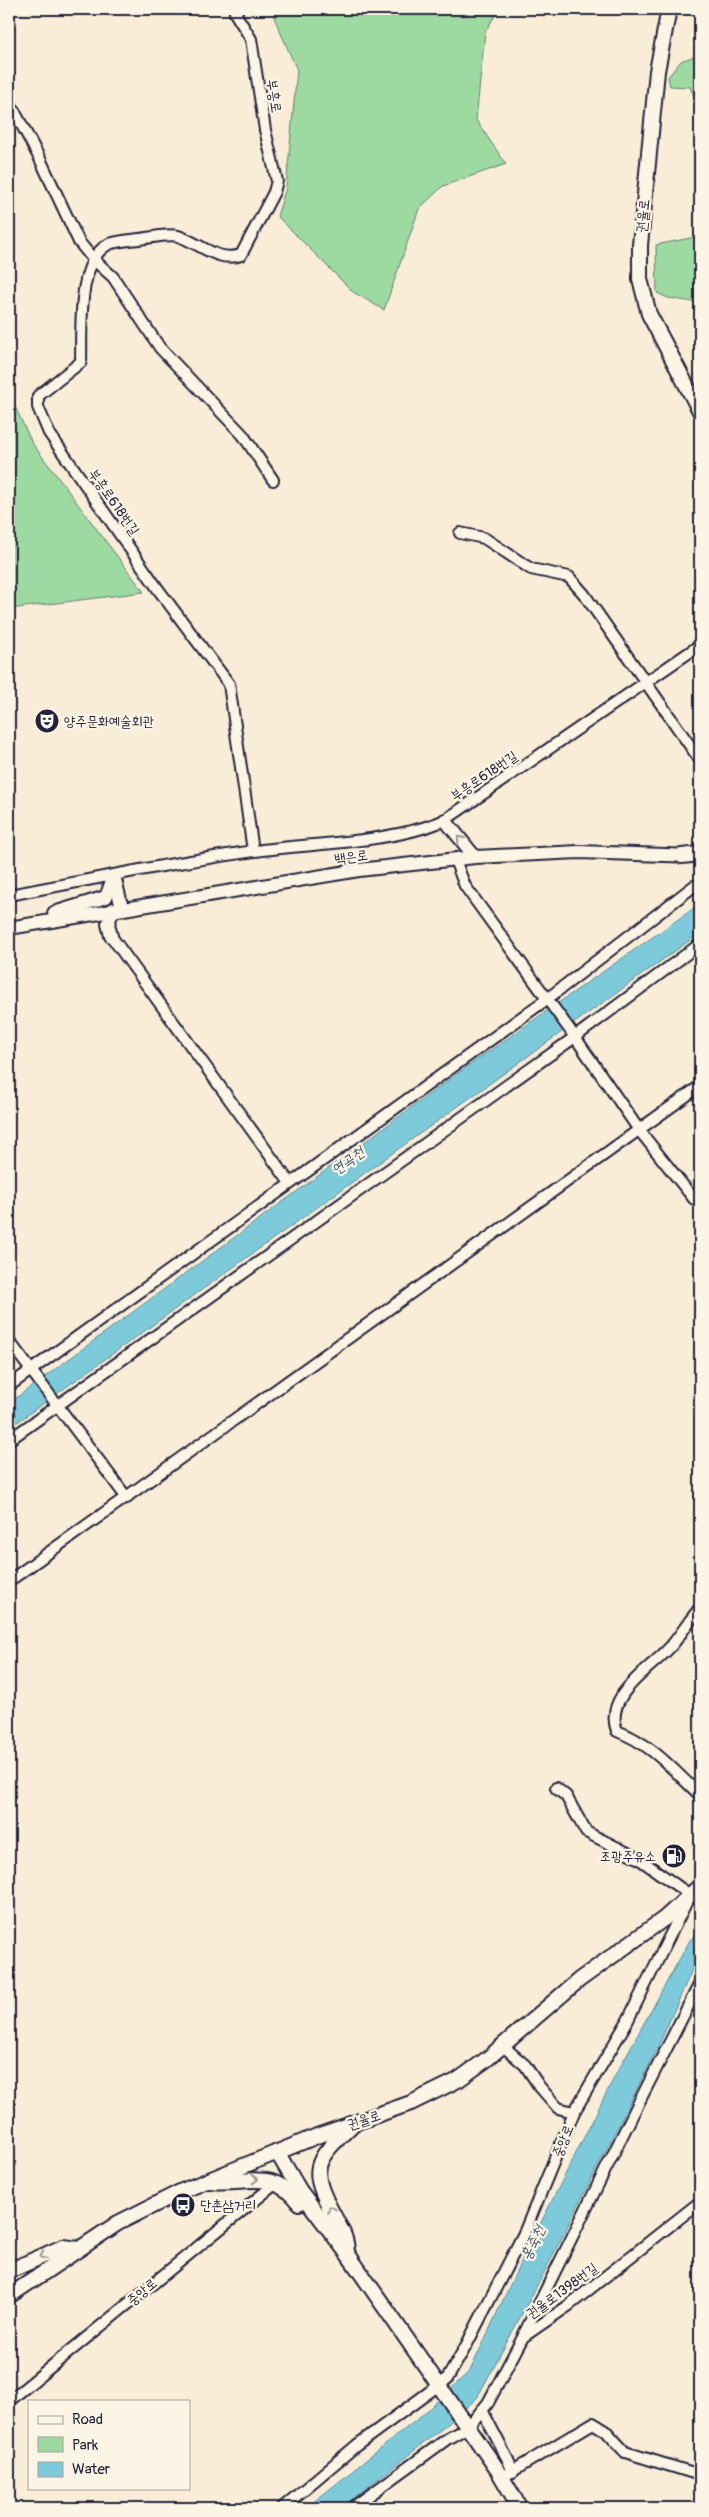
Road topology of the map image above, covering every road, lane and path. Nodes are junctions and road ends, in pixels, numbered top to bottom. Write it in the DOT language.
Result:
graph roads {
  1 [pos="238,9"];
  2 [pos="670,9"];
  3 [pos="9,101"];
  4 [pos="92,259"];
  5 [pos="700,410"];
  6 [pos="273,480"];
  7 [pos="460,533"];
  8 [pos="700,645"];
  9 [pos="646,682"];
  10 [pos="700,760"];
  11 [pos="445,820"];
  12 [pos="253,851"];
  13 [pos="700,855"];
  14 [pos="682,856"];
  15 [pos="475,857"];
  16 [pos="455,860"];
  17 [pos="114,876"];
  18 [pos="694,886"];
  19 [pos="9,895"];
  20 [pos="118,908"];
  21 [pos="11,927"];
  22 [pos="111,936"];
  23 [pos="700,944"];
  24 [pos="547,999"];
  25 [pos="575,1037"];
  26 [pos="700,1086"];
  27 [pos="639,1130"];
  28 [pos="290,1183"];
  29 [pos="694,1199"];
  30 [pos="9,1342"];
  31 [pos="30,1372"];
  32 [pos="9,1386"];
  33 [pos="57,1405"];
  34 [pos="9,1440"];
  35 [pos="127,1498"];
  36 [pos="9,1582"];
  37 [pos="700,1608"];
  38 [pos="556,1788"];
  39 [pos="700,1795"];
  40 [pos="695,1891"];
  41 [pos="700,1983"];
  42 [pos="503,2046"];
  43 [pos="574,2112"];
  44 [pos="355,2122"];
  45 [pos="277,2152"];
  46 [pos="206,2181"];
  47 [pos="275,2184"];
  48 [pos="700,2202"];
  49 [pos="78,2249"];
  50 [pos="347,2253"];
  51 [pos="9,2271"];
  52 [pos="9,2296"];
  53 [pos="523,2337"];
  54 [pos="439,2387"];
  55 [pos="9,2401"];
  56 [pos="482,2410"];
  57 [pos="466,2424"];
  58 [pos="508,2475"];
  59 [pos="700,2475"];
  60 [pos="282,2508"];
  61 [pos="352,2508"];
  62 [pos="520,2508"];
  1 -- 4 [label="street, 부흥로"];
  2 -- 5 [label="main road, 권율로"];
  3 -- 4 [label="street"];
  4 -- 6 [label="street"];
  4 -- 12 [label="street, 부흥로618번길"];
  7 -- 9 [label="street"];
  8 -- 9 [label="street, 부흥로618번길"];
  9 -- 10 [label="street"];
  9 -- 11 [label="street, 부흥로618번길"];
  11 -- 12 [label="street, 부흥로618번길"];
  15 -- 11 [label="street, one-way"];
  12 -- 17 [label="street, 부흥로618번길"];
  13 -- 14 [label="main road"];
  14 -- 15 [label="street, 백은로"];
  15 -- 16 [label="street, 백은로"];
  16 -- 20 [label="street, 백은로"];
  16 -- 24 [label="street"];
  17 -- 19 [label="street, 부흥로618번길"];
  17 -- 20 [label="street"];
  17 -- 21 [label="street"];
  18 -- 24 [label="street"];
  20 -- 21 [label="street, 백은로"];
  20 -- 22 [label="street"];
  22 -- 28 [label="street"];
  23 -- 25 [label="street"];
  24 -- 25 [label="street"];
  24 -- 28 [label="street"];
  25 -- 27 [label="street"];
  25 -- 33 [label="street"];
  26 -- 27 [label="street"];
  27 -- 29 [label="street"];
  27 -- 35 [label="street"];
  28 -- 31 [label="street"];
  30 -- 31 [label="street"];
  31 -- 32 [label="street"];
  31 -- 33 [label="street"];
  33 -- 34 [label="street"];
  33 -- 35 [label="street"];
  35 -- 36 [label="street"];
  37 -- 39 [label="street"];
  38 -- 40 [label="street"];
  40 -- 42 [label="main road, 권율로"];
  40 -- 43 [label="street, 중앙로"];
  41 -- 53 [label="street"];
  42 -- 43 [label="street"];
  42 -- 44 [label="main road, 권율로"];
  43 -- 54 [label="street, 중앙로"];
  44 -- 45 [label="main road, 권율로"];
  50 -- 44 [label="main road, one-way"];
  45 -- 46 [label="main road, 권율로"];
  45 -- 50 [label="main road"];
  46 -- 47 [label="main road, one-way"];
  46 -- 49 [label="main road, 권율로"];
  47 -- 50 [label="main road"];
  47 -- 55 [label="street, 중앙로"];
  48 -- 53 [label="street, 권율로1398번길"];
  49 -- 51 [label="main road, one-way"];
  49 -- 52 [label="main road, 권율로"];
  50 -- 54 [label="main road"];
  53 -- 56 [label="street, 권율로1398번길"];
  54 -- 57 [label="main road"];
  54 -- 60 [label="street, 중앙로"];
  56 -- 57 [label="street, 권율로1398번길"];
  56 -- 58 [label="street"];
  57 -- 58 [label="main road"];
  57 -- 61 [label="street"];
  58 -- 59 [label="street"];
  58 -- 62 [label="main road"];
}
